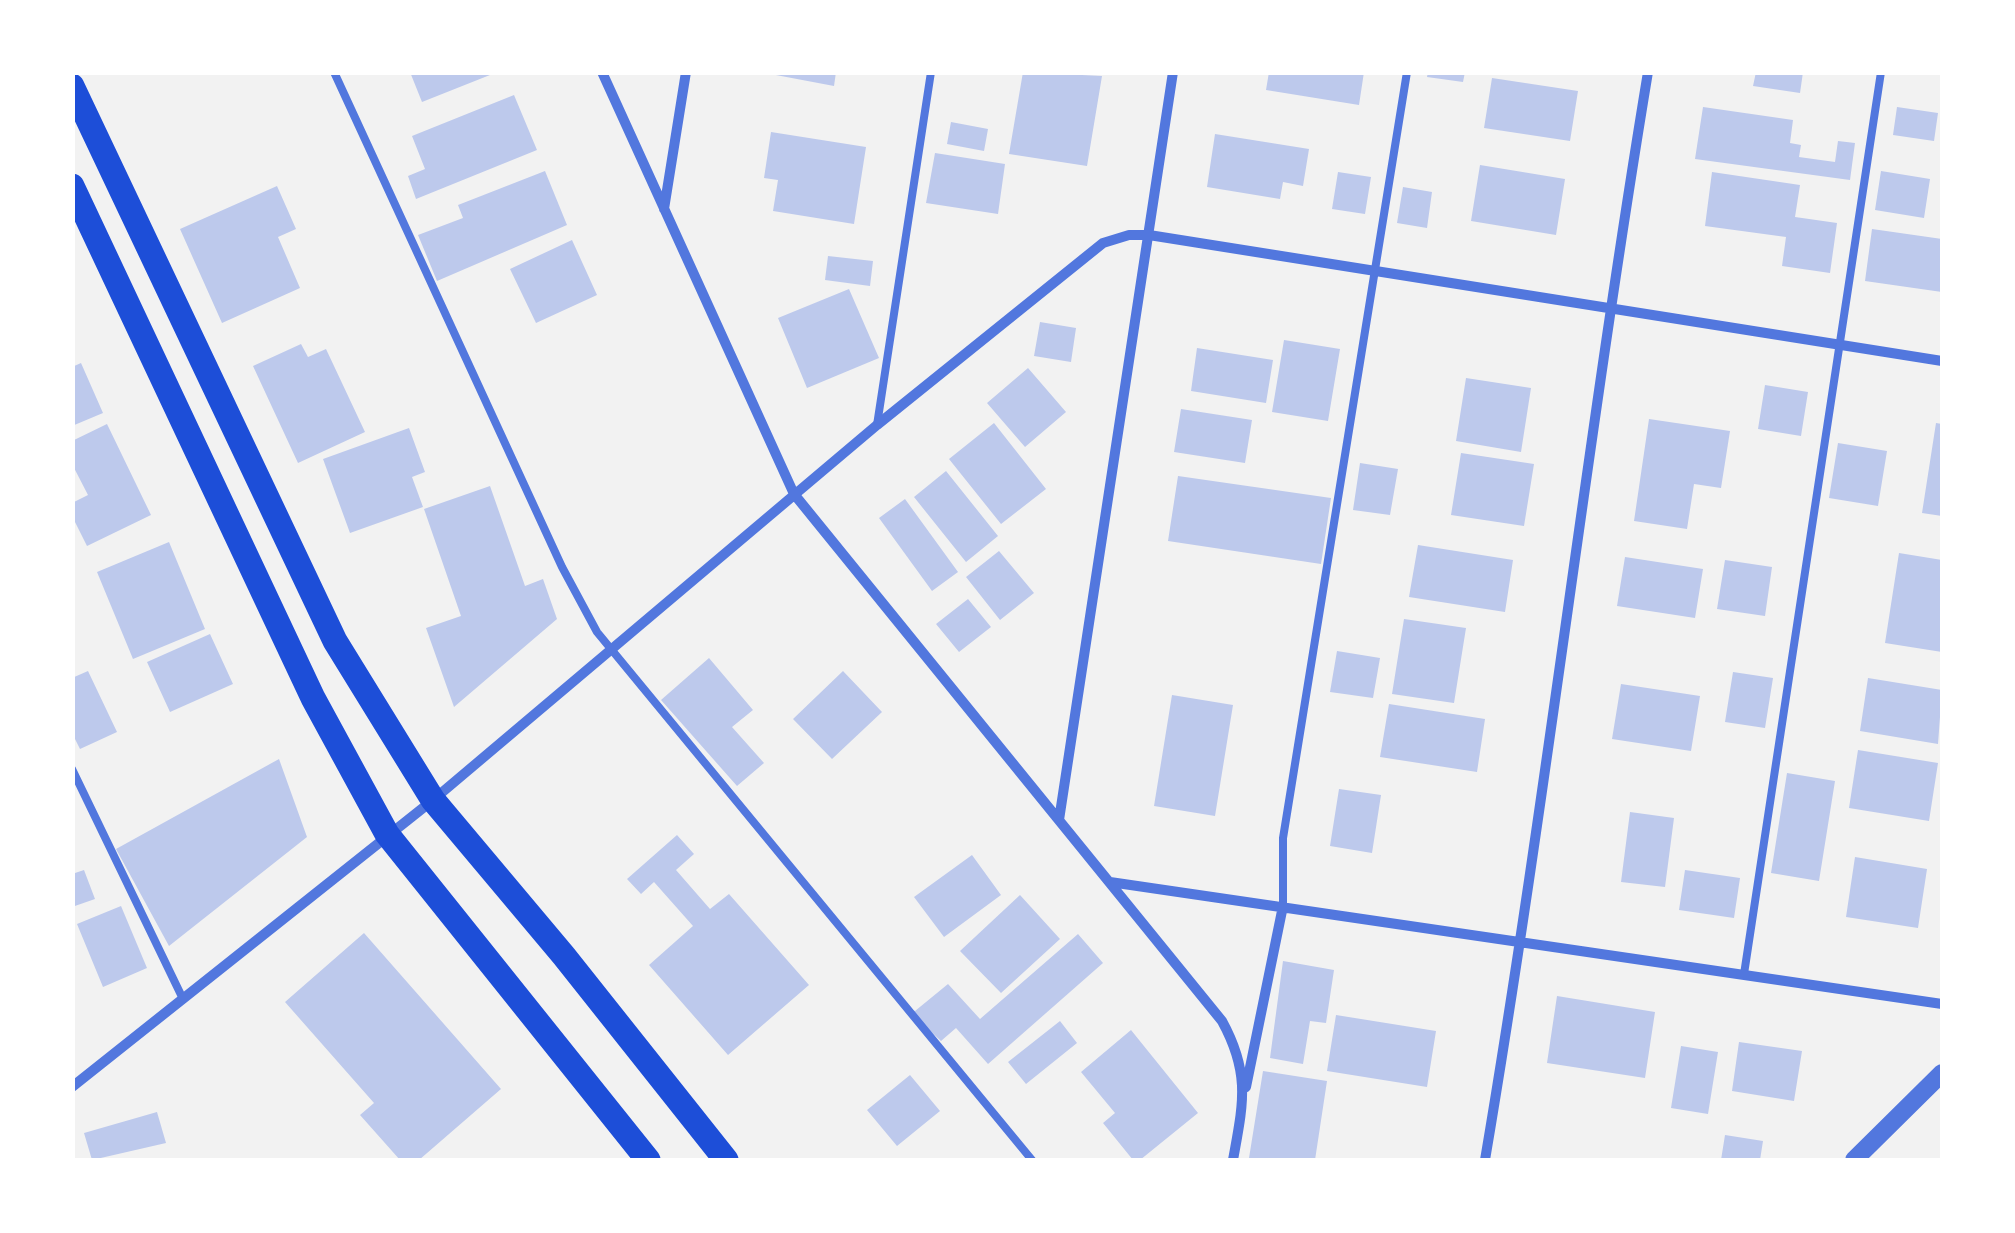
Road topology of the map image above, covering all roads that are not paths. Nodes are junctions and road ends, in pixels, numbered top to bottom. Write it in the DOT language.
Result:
graph roads {
  1 [pos="334,72"];
  2 [pos="602,72"];
  3 [pos="686,72"];
  4 [pos="931,72"];
  5 [pos="1173,72"];
  6 [pos="1407,72"];
  7 [pos="1648,72"];
  8 [pos="1881,72"];
  9 [pos="72,86"];
  10 [pos="72,186"];
  11 [pos="664,209"];
  12 [pos="1148,235"];
  13 [pos="1372,270"];
  14 [pos="1609,308"];
  15 [pos="1838,344"];
  16 [pos="1942,361"];
  17 [pos="877,425"];
  18 [pos="794,494"];
  19 [pos="610,648"];
  20 [pos="72,768"];
  21 [pos="432,800"];
  22 [pos="1059,820"];
  23 [pos="386,834"];
  24 [pos="1110,882"];
  25 [pos="1283,906"];
  26 [pos="1522,940"];
  27 [pos="1744,974"];
  28 [pos="183,999"];
  29 [pos="1942,1004"];
  30 [pos="1942,1074"];
  31 [pos="72,1087"];
  32 [pos="1245,1093"];
  33 [pos="648,1160"];
  34 [pos="726,1160"];
  35 [pos="1032,1160"];
  36 [pos="1233,1160"];
  37 [pos="1485,1160"];
  38 [pos="1854,1160"];
  1 -- 19 [label="lane"];
  2 -- 11 [label="street"];
  3 -- 11 [label="street"];
  4 -- 17 [label="lane"];
  5 -- 12 [label="street"];
  6 -- 13 [label="lane"];
  7 -- 14 [label="street"];
  8 -- 15 [label="lane"];
  9 -- 21 [label="main road"];
  10 -- 23 [label="main road"];
  11 -- 18 [label="street"];
  12 -- 13 [label="street"];
  12 -- 17 [label="street"];
  12 -- 22 [label="street"];
  13 -- 14 [label="street"];
  13 -- 25 [label="lane"];
  14 -- 15 [label="street"];
  14 -- 26 [label="street"];
  15 -- 16 [label="street"];
  15 -- 27 [label="lane"];
  17 -- 18 [label="street"];
  18 -- 19 [label="street"];
  18 -- 22 [label="street"];
  19 -- 21 [label="street"];
  19 -- 35 [label="lane"];
  20 -- 28 [label="lane"];
  21 -- 23 [label="street"];
  21 -- 34 [label="main road"];
  22 -- 24 [label="street"];
  23 -- 28 [label="street"];
  23 -- 33 [label="main road"];
  24 -- 25 [label="street"];
  24 -- 32 [label="street"];
  25 -- 26 [label="street"];
  25 -- 32 [label="street"];
  26 -- 27 [label="street"];
  26 -- 37 [label="street"];
  27 -- 29 [label="street"];
  28 -- 31 [label="street"];
  30 -- 38 [label="street"];
  32 -- 36 [label="street"];
}
